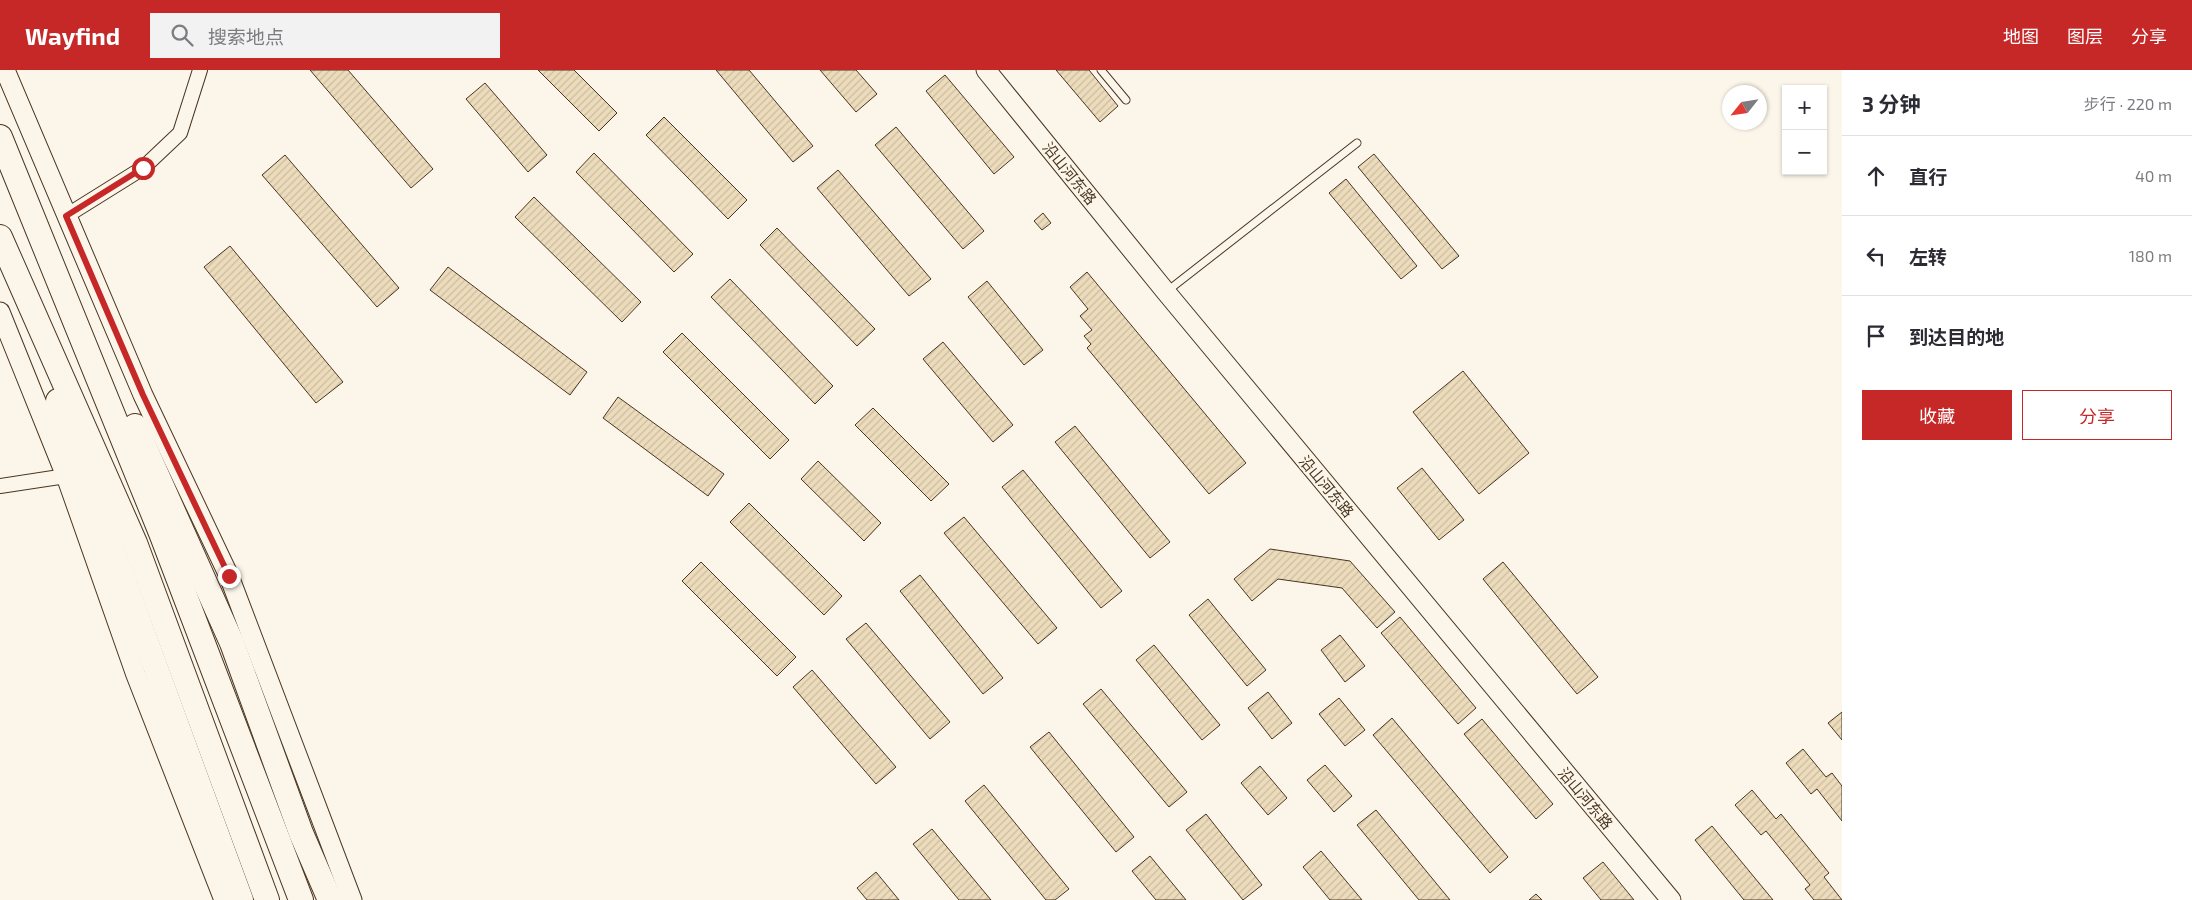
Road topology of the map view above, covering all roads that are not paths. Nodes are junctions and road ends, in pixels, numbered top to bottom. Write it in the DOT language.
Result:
graph roads {
  1 [pos="5,70"];
  2 [pos="200,70"];
  3 [pos="986,70"];
  4 [pos="1101,70"];
  5 [pos="1126,100"];
  6 [pos="0,137"];
  7 [pos="1357,143"];
  8 [pos="66,216"];
  9 [pos="0,237"];
  10 [pos="51,260"];
  11 [pos="16,273"];
  12 [pos="1166,292"];
  13 [pos="0,312"];
  14 [pos="66,476"];
  15 [pos="0,486"];
  16 [pos="224,900"];
  17 [pos="240,900"];
  18 [pos="267,900"];
  19 [pos="301,900"];
  20 [pos="330,900"];
  21 [pos="352,900"];
  22 [pos="1672,900"];
  1 -- 8 [label="street"];
  2 -- 8 [label="street"];
  3 -- 12 [label="street, 沿山河东路"];
  4 -- 5 [label="lane"];
  6 -- 10 [label="highway"];
  7 -- 12 [label="lane"];
  8 -- 21 [label="street"];
  9 -- 11 [label="highway"];
  10 -- 19 [label="highway"];
  10 -- 20 [label="highway"];
  11 -- 17 [label="highway"];
  11 -- 18 [label="highway"];
  12 -- 22 [label="street, 沿山河东路"];
  13 -- 14 [label="street"];
  14 -- 15 [label="street"];
  14 -- 16 [label="street"];
}
